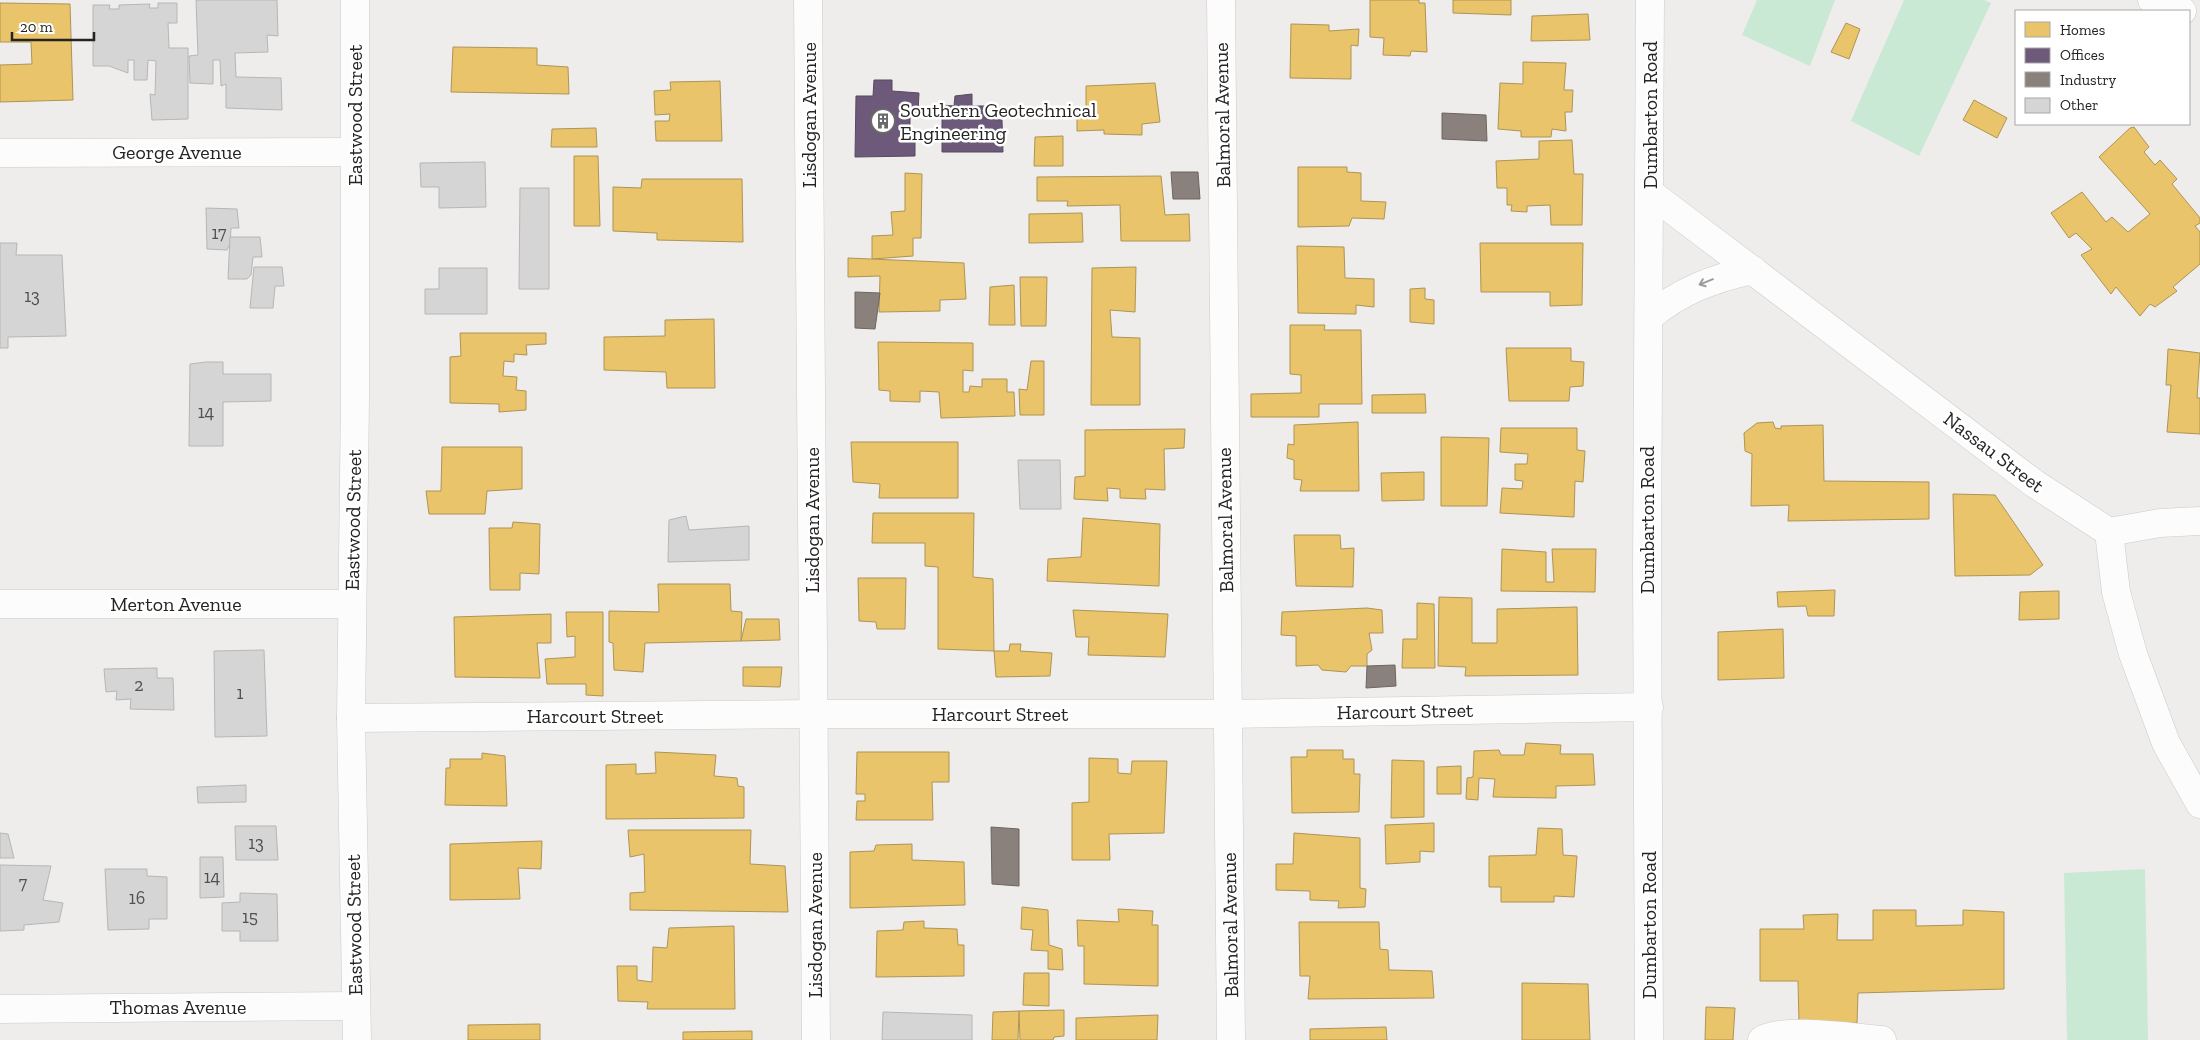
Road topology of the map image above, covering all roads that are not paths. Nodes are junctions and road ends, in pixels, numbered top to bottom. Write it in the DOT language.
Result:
graph roads {
  1 [pos="355,0"];
  2 [pos="808,0"];
  3 [pos="1221,0"];
  4 [pos="1650,0"];
  5 [pos="2152,0"];
  6 [pos="2179,10"];
  7 [pos="354,152"];
  8 [pos="0,153"];
  9 [pos="1650,193"];
  10 [pos="1753,270"];
  11 [pos="1649,317"];
  12 [pos="2200,521"];
  13 [pos="2109,532"];
  14 [pos="0,604"];
  15 [pos="352,604"];
  16 [pos="1649,707"];
  17 [pos="814,714"];
  18 [pos="1227,714"];
  19 [pos="351,718"];
  20 [pos="2200,804"];
  21 [pos="356,1006"];
  22 [pos="0,1009"];
  23 [pos="357,1040"];
  24 [pos="816,1040"];
  25 [pos="1231,1040"];
  26 [pos="1649,1040"];
  27 [pos="1762,1040"];
  28 [pos="1882,1040"];
  1 -- 7 [label="street, Eastwood Street"];
  2 -- 17 [label="street, Lisdogan Avenue"];
  3 -- 18 [label="street, Balmoral Avenue"];
  4 -- 9 [label="street, Dumbarton Road"];
  5 -- 6 [label="street"];
  7 -- 8 [label="street, George Avenue"];
  7 -- 15 [label="street, Eastwood Street"];
  9 -- 10 [label="street, Nassau Street"];
  9 -- 11 [label="street, Dumbarton Road"];
  10 -- 11 [label="street, one-way"];
  10 -- 13 [label="street, Nassau Street"];
  11 -- 16 [label="street, Dumbarton Road"];
  12 -- 13 [label="street"];
  13 -- 20 [label="street"];
  14 -- 15 [label="street, Merton Avenue"];
  15 -- 19 [label="street, Eastwood Street"];
  16 -- 18 [label="street, Harcourt Street"];
  16 -- 26 [label="street, Dumbarton Road"];
  17 -- 18 [label="street, Harcourt Street"];
  17 -- 19 [label="street, Harcourt Street"];
  17 -- 24 [label="street, Lisdogan Avenue"];
  18 -- 25 [label="street, Balmoral Avenue"];
  19 -- 21 [label="street, Eastwood Street"];
  21 -- 22 [label="street, Thomas Avenue"];
  21 -- 23 [label="street, Eastwood Street"];
  27 -- 28 [label="street"];
}
